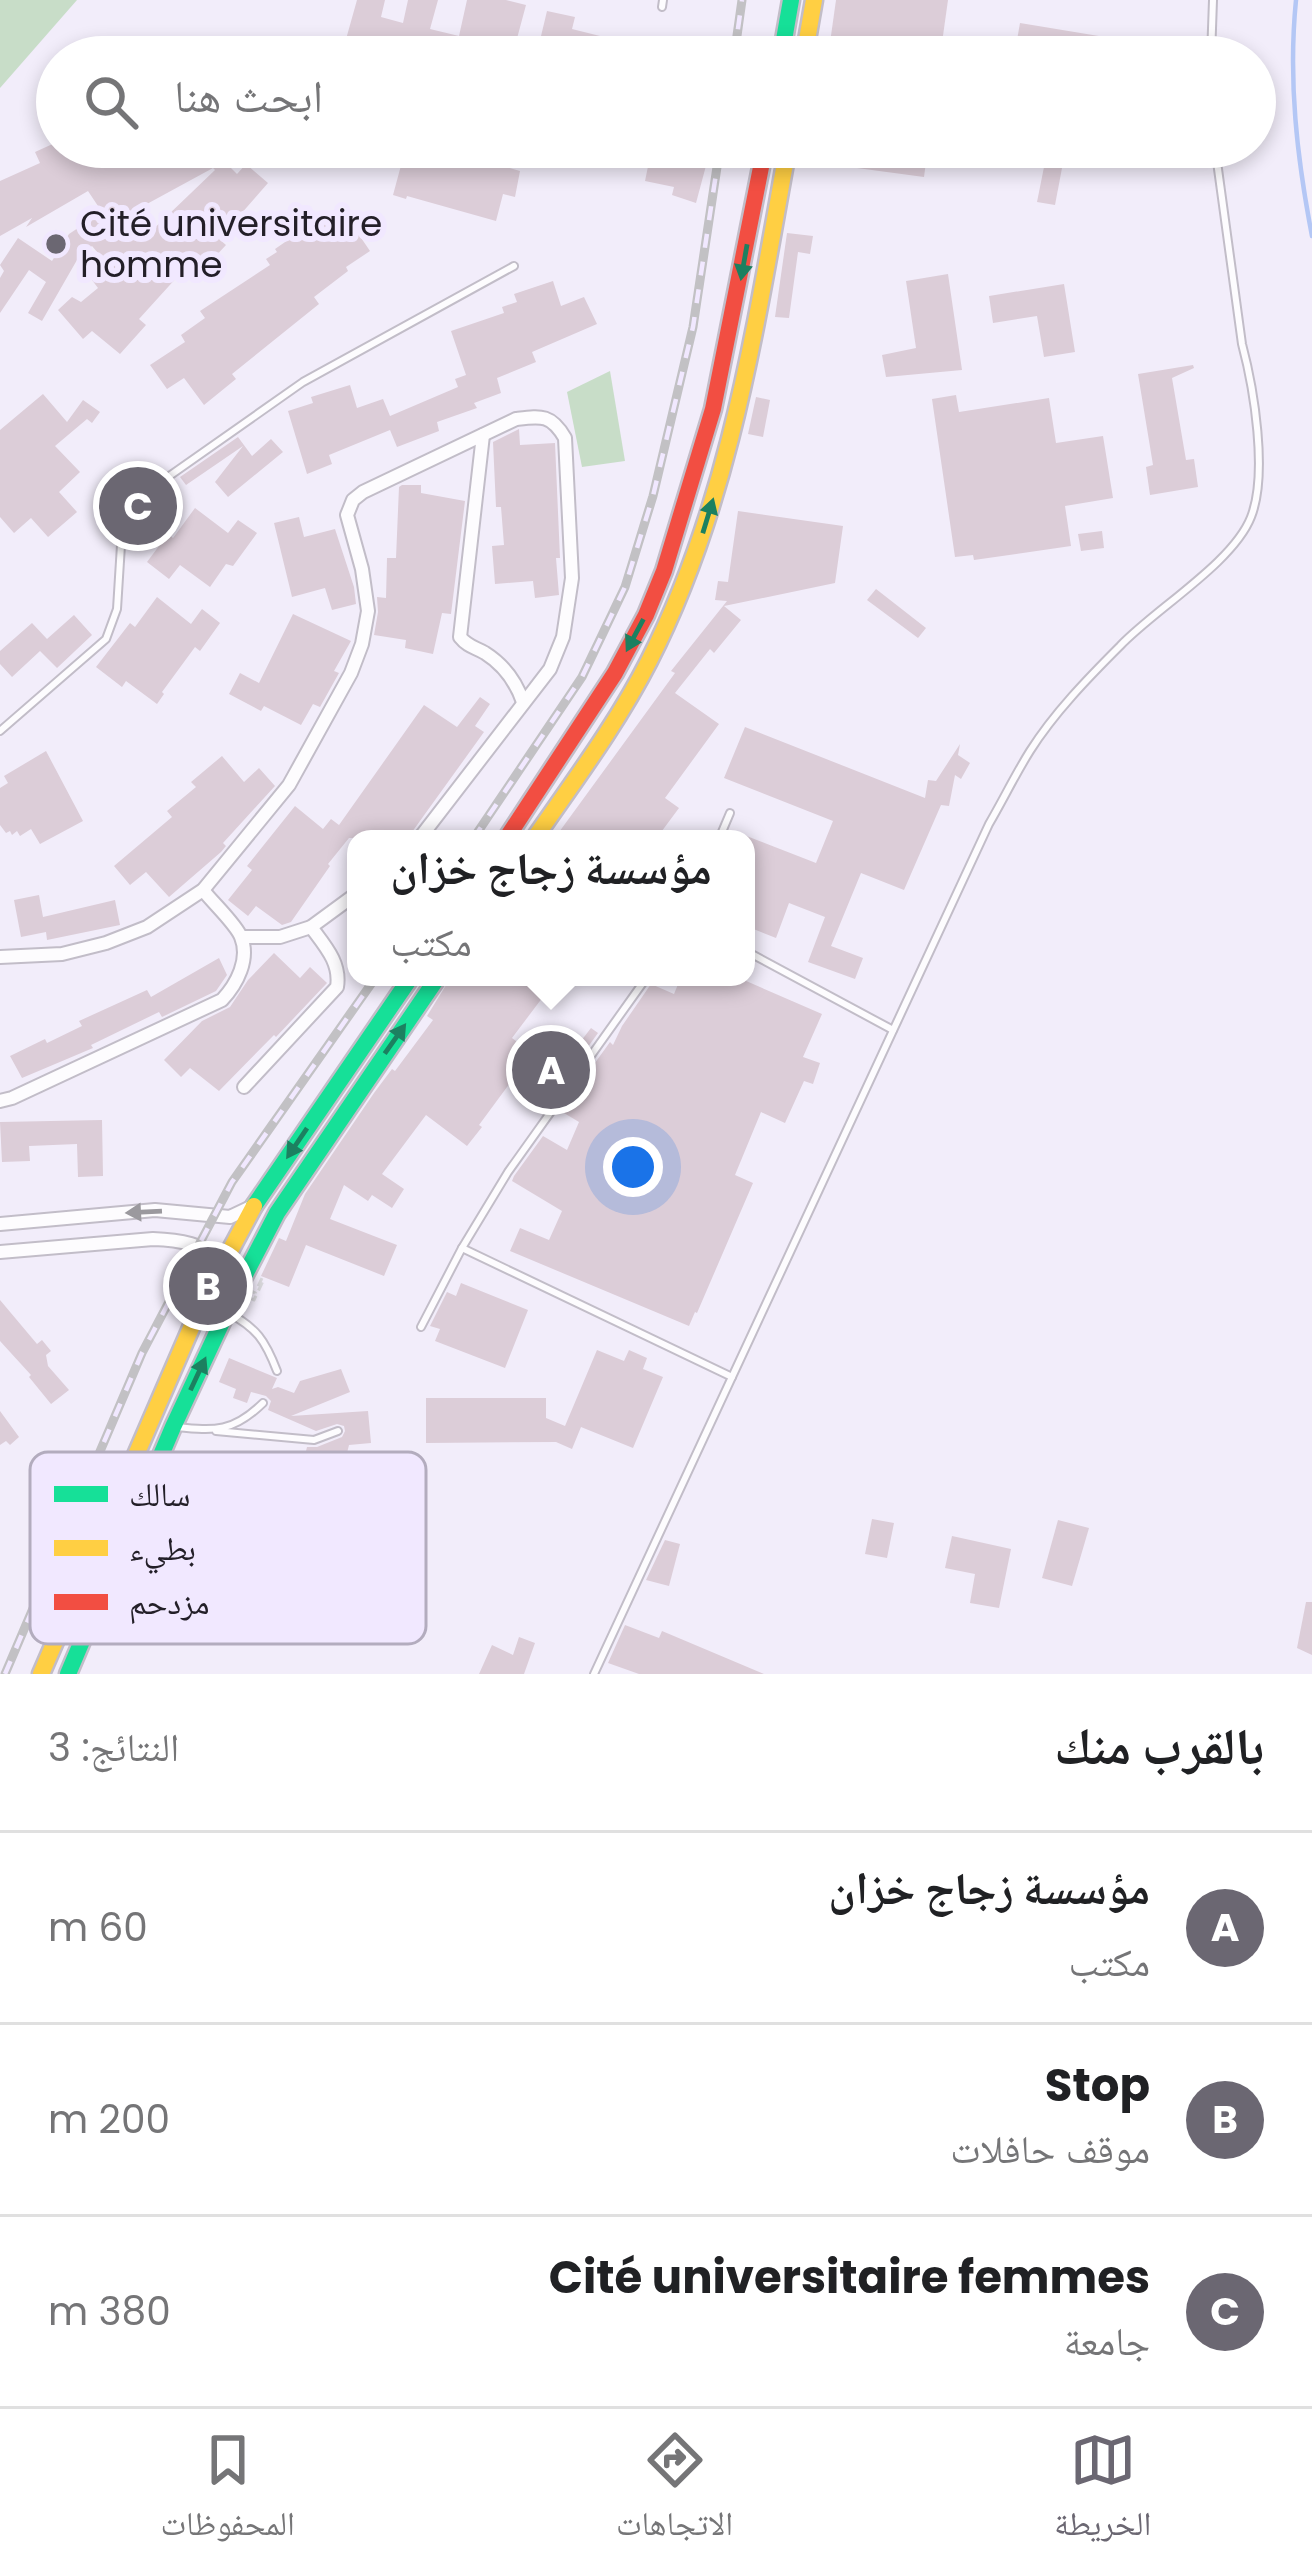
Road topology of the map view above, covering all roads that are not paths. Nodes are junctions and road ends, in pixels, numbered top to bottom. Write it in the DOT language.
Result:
graph roads {
  1 [pos="791,0"];
  2 [pos="814,0"];
  3 [pos="1214,0"];
  4 [pos="785,36"];
  5 [pos="808,36"];
  6 [pos="1212,36"];
  7 [pos="760,168"];
  8 [pos="784,168"];
  9 [pos="1218,168"];
  10 [pos="514,266"];
  11 [pos="483,435"];
  12 [pos="523,702"];
  13 [pos="0,731"];
  14 [pos="730,813"];
  15 [pos="426,830"];
  16 [pos="512,830"];
  17 [pos="540,830"];
  18 [pos="723,830"];
  19 [pos="203,890"];
  20 [pos="347,901"];
  21 [pos="311,927"];
  22 [pos="242,937"];
  23 [pos="755,956"];
  24 [pos="0,957"];
  25 [pos="405,986"];
  26 [pos="432,986"];
  27 [pos="641,986"];
  28 [pos="893,1030"];
  29 [pos="244,1087"];
  30 [pos="0,1101"];
  31 [pos="256,1202"];
  32 [pos="0,1224"];
  33 [pos="462,1248"];
  34 [pos="0,1252"];
  35 [pos="224,1261"];
  36 [pos="227,1312"];
  37 [pos="422,1328"];
  38 [pos="277,1371"];
  39 [pos="732,1377"];
  40 [pos="262,1403"];
  41 [pos="172,1427"];
  42 [pos="216,1431"];
  43 [pos="338,1431"];
  44 [pos="136,1452"];
  45 [pos="161,1452"];
  46 [pos="54,1644"];
  47 [pos="81,1644"];
  48 [pos="41,1674"];
  49 [pos="68,1674"];
  50 [pos="594,1674"];
  1 -- 4 [label="main road"];
  2 -- 5 [label="main road"];
  3 -- 6 [label="lane"];
  7 -- 16 [label="main road, one-way"];
  17 -- 8 [label="main road, one-way"];
  9 -- 28 [label="lane"];
  10 -- 13 [label="lane"];
  11 -- 12 [label="street"];
  11 -- 12 [label="street"];
  11 -- 19 [label="street"];
  12 -- 15 [label="street"];
  14 -- 18 [label="lane"];
  19 -- 22 [label="street"];
  19 -- 24 [label="street"];
  20 -- 21 [label="street"];
  21 -- 22 [label="street"];
  21 -- 29 [label="street"];
  22 -- 30 [label="street"];
  23 -- 28 [label="lane"];
  25 -- 31 [label="main road, one-way"];
  36 -- 26 [label="main road, one-way"];
  27 -- 33 [label="lane"];
  28 -- 39 [label="lane"];
  31 -- 32 [label="street, one-way"];
  31 -- 35 [label="main road"];
  33 -- 37 [label="lane"];
  33 -- 39 [label="lane"];
  34 -- 35 [label="street"];
  35 -- 44 [label="main road"];
  36 -- 38 [label="lane"];
  41 -- 36 [label="main road, one-way"];
  39 -- 50 [label="lane"];
  40 -- 42 [label="lane"];
  41 -- 42 [label="lane"];
  41 -- 45 [label="main road"];
  42 -- 43 [label="lane"];
  46 -- 48 [label="main road"];
  47 -- 49 [label="main road"];
}
